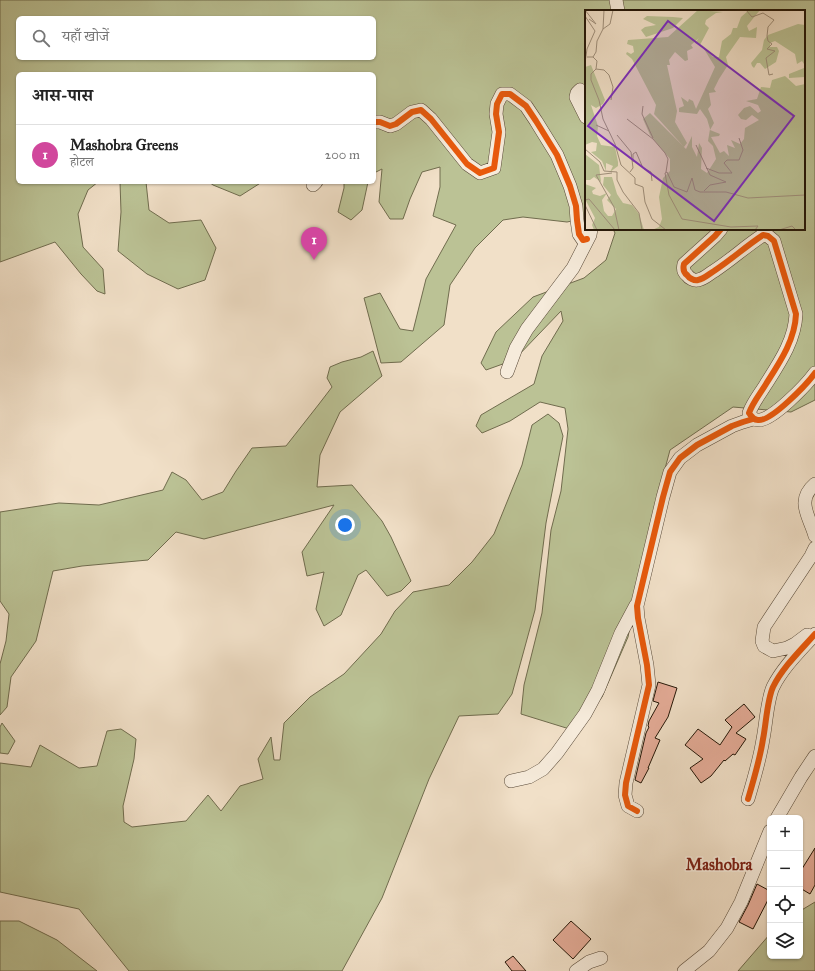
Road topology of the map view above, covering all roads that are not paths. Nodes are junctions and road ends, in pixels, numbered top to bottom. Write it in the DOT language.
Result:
graph roads {
  1 [pos="616,0"];
  2 [pos="618,10"];
  3 [pos="585,93"];
  4 [pos="585,115"];
  5 [pos="376,122"];
  6 [pos="720,230"];
  7 [pos="589,234"];
  8 [pos="507,372"];
  9 [pos="815,373"];
  10 [pos="753,419"];
  11 [pos="815,484"];
  12 [pos="814,532"];
  13 [pos="815,548"];
  14 [pos="638,602"];
  15 [pos="815,629"];
  16 [pos="815,634"];
  17 [pos="815,756"];
  18 [pos="511,781"];
  19 [pos="748,799"];
  20 [pos="636,811"];
  21 [pos="779,815"];
  22 [pos="766,856"];
  23 [pos="601,958"];
  24 [pos="576,971"];
  25 [pos="684,971"];
  1 -- 2 [label="street"];
  3 -- 4 [label="street"];
  5 -- 7 [label="street"];
  6 -- 10 [label="street"];
  7 -- 8 [label="street"];
  9 -- 10 [label="street"];
  10 -- 14 [label="street"];
  11 -- 12 [label="street"];
  13 -- 15 [label="street"];
  14 -- 18 [label="street"];
  14 -- 20 [label="street"];
  16 -- 19 [label="street"];
  17 -- 21 [label="street"];
  22 -- 25 [label="street"];
  23 -- 24 [label="street"];
}
